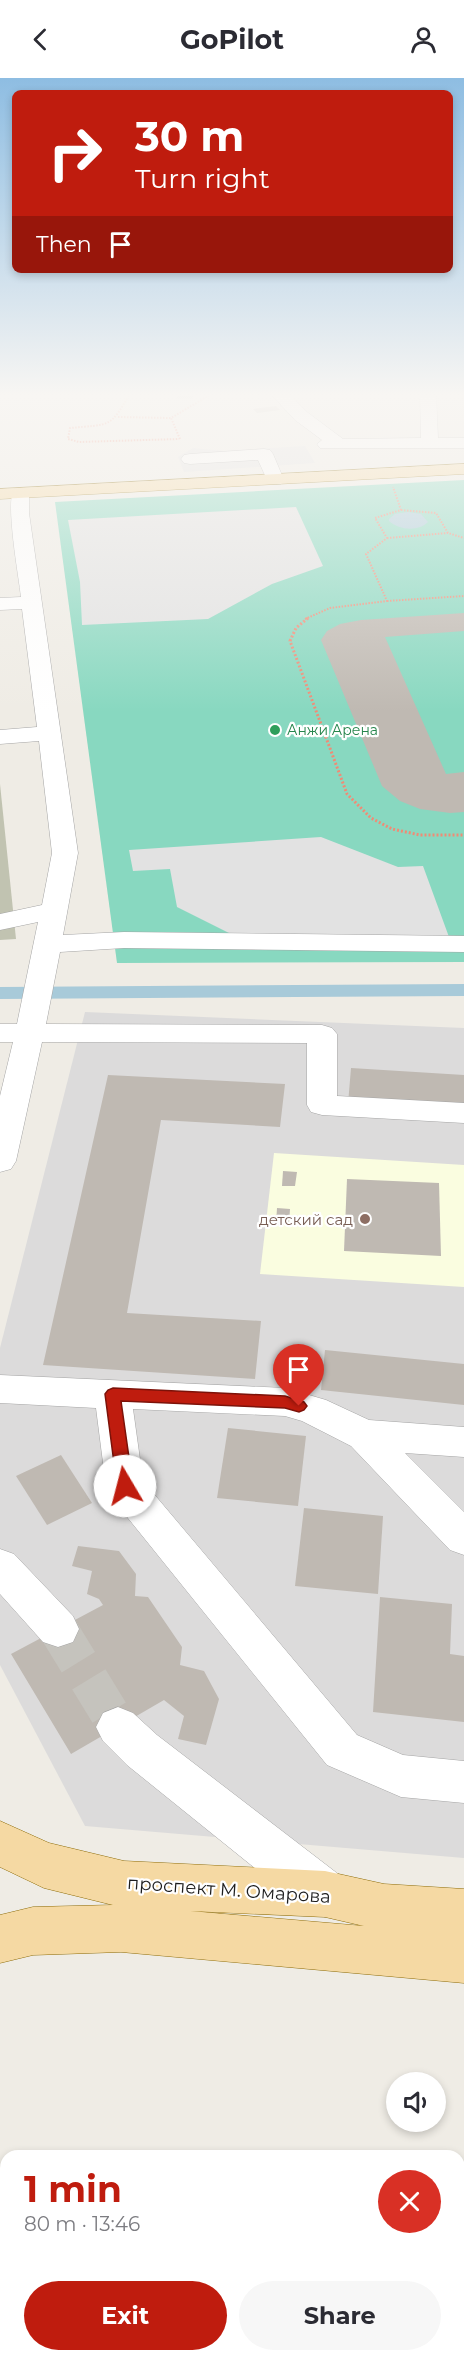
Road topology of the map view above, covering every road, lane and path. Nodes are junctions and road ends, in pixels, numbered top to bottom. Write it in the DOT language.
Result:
graph roads {
  1 [pos="13,499"];
  2 [pos="397,499"];
  3 [pos="401,510"];
  4 [pos="448,533"];
  5 [pos="387,538"];
  6 [pos="464,538"];
  7 [pos="464,596"];
  8 [pos="387,601"];
  9 [pos="32,602"];
  10 [pos="0,604"];
  11 [pos="50,734"];
  12 [pos="0,737"];
  13 [pos="464,835"];
  14 [pos="54,910"];
  15 [pos="0,922"];
  16 [pos="464,944"];
  17 [pos="46,953"];
  18 [pos="32,1024"];
  19 [pos="0,1033"];
  20 [pos="464,1113"];
  21 [pos="0,1161"];
  22 [pos="0,1389"];
  23 [pos="113,1394"];
  24 [pos="364,1435"];
  25 [pos="464,1442"];
  26 [pos="464,1538"];
  27 [pos="0,1566"];
  28 [pos="58,1629"];
  29 [pos="118,1727"];
  30 [pos="464,1782"];
  31 [pos="0,1843"];
  32 [pos="325,1894"];
  33 [pos="464,1913"];
  34 [pos="0,1939"];
  35 [pos="464,1959"];
  1 -- 9 [label="street"];
  2 -- 3 [label="path"];
  3 -- 4 [label="path"];
  3 -- 5 [label="path"];
  4 -- 5 [label="path"];
  4 -- 6 [label="path"];
  5 -- 8 [label="path"];
  7 -- 8 [label="path"];
  8 -- 13 [label="path"];
  9 -- 10 [label="street"];
  9 -- 11 [label="street"];
  11 -- 12 [label="street"];
  11 -- 14 [label="street"];
  14 -- 15 [label="street"];
  14 -- 17 [label="street"];
  16 -- 17 [label="street"];
  17 -- 18 [label="street"];
  18 -- 19 [label="street"];
  18 -- 20 [label="street"];
  18 -- 21 [label="street"];
  22 -- 23 [label="street"];
  23 -- 24 [label="street"];
  23 -- 30 [label="street"];
  24 -- 25 [label="street"];
  24 -- 26 [label="street"];
  27 -- 28 [label="street"];
  29 -- 32 [label="street"];
  31 -- 32 [label="main road, проспект М. Омарова"];
  32 -- 33 [label="main road, проспект М. Омарова"];
  34 -- 35 [label="main road"];
}
